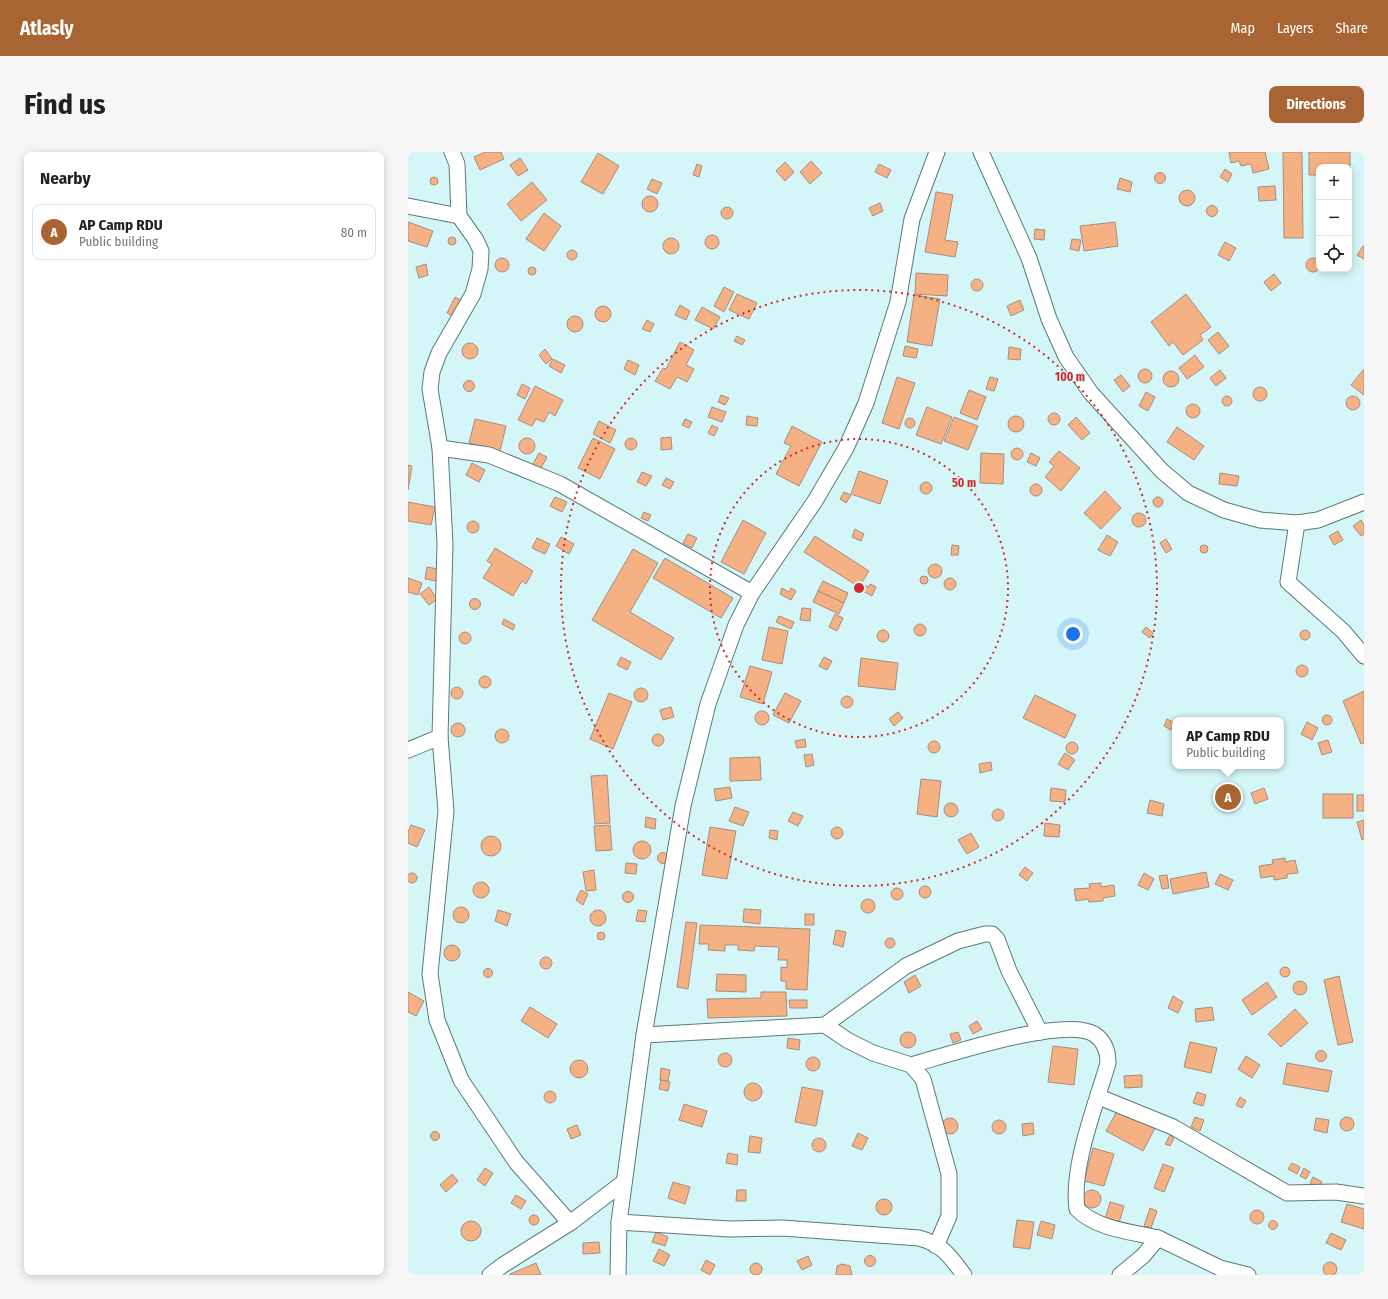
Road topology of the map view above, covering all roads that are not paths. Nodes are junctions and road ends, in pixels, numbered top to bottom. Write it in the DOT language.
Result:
graph roads {
  1 [pos="452,152"];
  2 [pos="936,152"];
  3 [pos="982,152"];
  4 [pos="408,206"];
  5 [pos="459,216"];
  6 [pos="440,448"];
  7 [pos="1364,502"];
  8 [pos="1297,523"];
  9 [pos="752,593"];
  10 [pos="1364,656"];
  11 [pos="440,737"];
  12 [pos="408,750"];
  13 [pos="825,1025"];
  14 [pos="1040,1032"];
  15 [pos="644,1035"];
  16 [pos="910,1065"];
  17 [pos="1099,1097"];
  18 [pos="624,1182"];
  19 [pos="1364,1196"];
  20 [pos="618,1222"];
  21 [pos="570,1224"];
  22 [pos="1158,1238"];
  23 [pos="936,1246"];
  24 [pos="490,1275"];
  25 [pos="618,1275"];
  26 [pos="964,1275"];
  27 [pos="1120,1275"];
  28 [pos="1248,1275"];
  1 -- 5 [label="street"];
  2 -- 9 [label="street"];
  3 -- 8 [label="street"];
  4 -- 5 [label="street"];
  5 -- 6 [label="street"];
  6 -- 9 [label="street"];
  6 -- 11 [label="street"];
  7 -- 8 [label="street"];
  8 -- 10 [label="street"];
  9 -- 15 [label="street"];
  11 -- 12 [label="street"];
  11 -- 21 [label="street"];
  13 -- 14 [label="street"];
  13 -- 15 [label="street"];
  13 -- 16 [label="street"];
  14 -- 16 [label="street"];
  14 -- 17 [label="street"];
  15 -- 18 [label="street"];
  16 -- 23 [label="street"];
  17 -- 19 [label="street"];
  17 -- 22 [label="street"];
  18 -- 20 [label="street"];
  18 -- 21 [label="street"];
  20 -- 23 [label="street"];
  20 -- 25 [label="street"];
  21 -- 24 [label="street"];
  22 -- 27 [label="street"];
  22 -- 28 [label="street"];
  23 -- 26 [label="street"];
}
